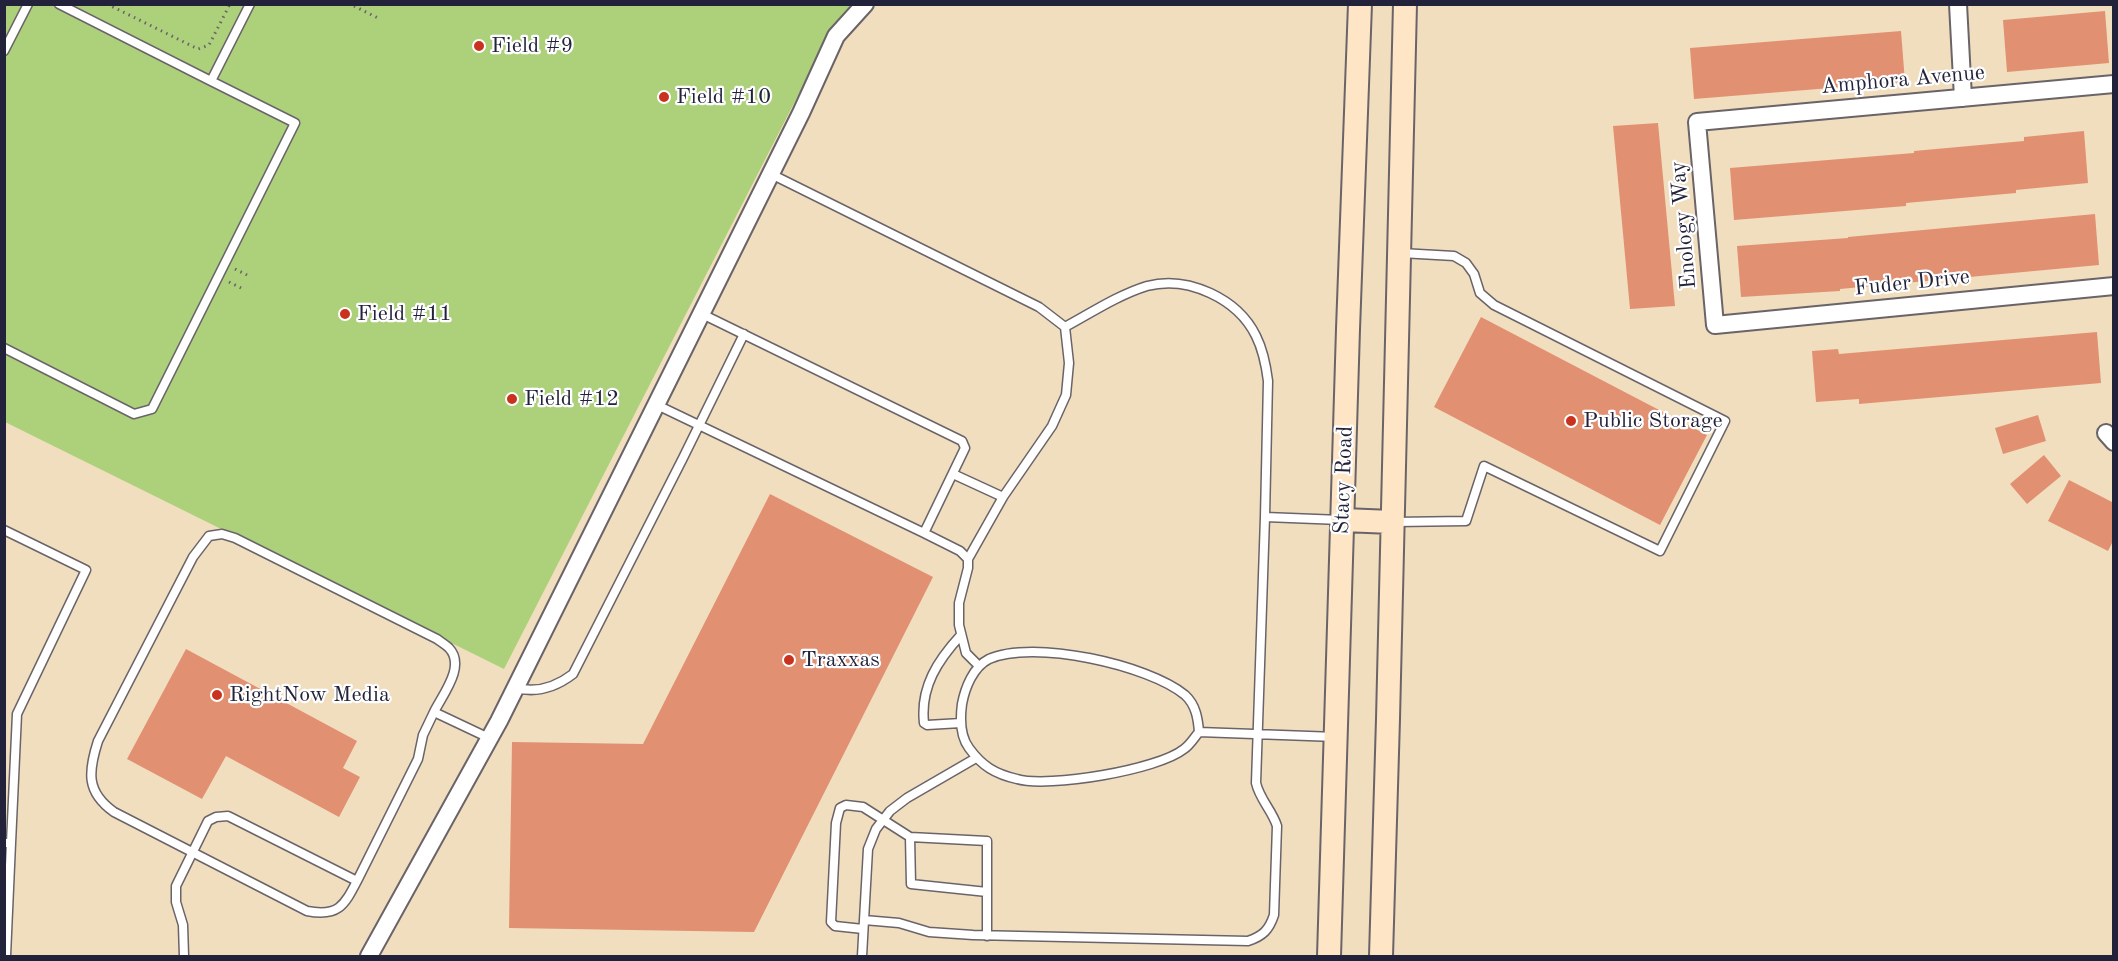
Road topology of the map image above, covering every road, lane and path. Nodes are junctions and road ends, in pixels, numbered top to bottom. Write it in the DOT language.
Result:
graph roads {
  1 [pos="28,4"];
  2 [pos="59,4"];
  3 [pos="107,4"];
  4 [pos="230,4"];
  5 [pos="250,4"];
  6 [pos="865,4"];
  7 [pos="1360,4"];
  8 [pos="1405,4"];
  9 [pos="1958,4"];
  10 [pos="354,6"];
  11 [pos="378,18"];
  12 [pos="4,51"];
  13 [pos="211,81"];
  14 [pos="2114,84"];
  15 [pos="1963,98"];
  16 [pos="1697,122"];
  17 [pos="771,174"];
  18 [pos="7,196"];
  19 [pos="4,200"];
  20 [pos="1399,253"];
  21 [pos="232,267"];
  22 [pos="247,275"];
  23 [pos="226,280"];
  24 [pos="2114,286"];
  25 [pos="241,288"];
  26 [pos="702,314"];
  27 [pos="1715,325"];
  28 [pos="1065,327"];
  29 [pos="744,334"];
  30 [pos="4,348"];
  31 [pos="657,405"];
  32 [pos="699,426"];
  33 [pos="953,474"];
  34 [pos="1003,497"];
  35 [pos="1265,517"];
  36 [pos="1343,520"];
  37 [pos="1392,522"];
  38 [pos="4,530"];
  39 [pos="924,533"];
  40 [pos="968,559"];
  41 [pos="962,636"];
  42 [pos="979,666"];
  43 [pos="516,688"];
  44 [pos="434,712"];
  45 [pos="961,723"];
  46 [pos="1199,732"];
  47 [pos="1257,736"];
  48 [pos="1336,737"];
  49 [pos="489,738"];
  50 [pos="976,758"];
  51 [pos="882,821"];
  52 [pos="910,837"];
  53 [pos="8,843"];
  54 [pos="192,853"];
  55 [pos="357,881"];
  56 [pos="987,892"];
  57 [pos="7,893"];
  58 [pos="864,925"];
  59 [pos="987,936"];
  60 [pos="6,957"];
  61 [pos="184,957"];
  62 [pos="369,957"];
  63 [pos="862,957"];
  64 [pos="1329,957"];
  65 [pos="1380,957"];
  1 -- 12 [label="lane"];
  2 -- 13 [label="lane"];
  3 -- 4 [label="path"];
  5 -- 13 [label="lane"];
  6 -- 17 [label="street"];
  7 -- 36 [label="main road, Stacy Road"];
  8 -- 20 [label="main road"];
  9 -- 15 [label="street"];
  10 -- 11 [label="path"];
  13 -- 30 [label="lane"];
  14 -- 15 [label="street, Amphora Avenue"];
  15 -- 16 [label="street, Amphora Avenue"];
  16 -- 27 [label="street, Enology Way"];
  17 -- 26 [label="street"];
  17 -- 28 [label="lane"];
  18 -- 19 [label="path"];
  20 -- 37 [label="main road"];
  20 -- 37 [label="lane"];
  21 -- 22 [label="path"];
  23 -- 25 [label="path"];
  24 -- 27 [label="street, Fuder Drive"];
  26 -- 29 [label="lane"];
  26 -- 31 [label="street"];
  28 -- 34 [label="lane"];
  28 -- 35 [label="lane"];
  29 -- 32 [label="lane"];
  29 -- 33 [label="lane"];
  31 -- 32 [label="lane"];
  31 -- 43 [label="street"];
  32 -- 39 [label="lane"];
  32 -- 43 [label="lane"];
  33 -- 34 [label="lane"];
  33 -- 39 [label="lane"];
  34 -- 40 [label="lane"];
  35 -- 36 [label="lane"];
  35 -- 47 [label="lane"];
  36 -- 37 [label="main road"];
  36 -- 48 [label="main road, Stacy Road"];
  37 -- 65 [label="main road"];
  38 -- 53 [label="lane"];
  39 -- 40 [label="lane"];
  40 -- 41 [label="lane"];
  41 -- 42 [label="lane"];
  41 -- 45 [label="lane"];
  42 -- 45 [label="lane"];
  42 -- 46 [label="lane"];
  43 -- 49 [label="street"];
  44 -- 49 [label="lane"];
  44 -- 54 [label="lane"];
  44 -- 55 [label="lane"];
  45 -- 50 [label="lane"];
  46 -- 47 [label="lane"];
  46 -- 50 [label="lane"];
  47 -- 48 [label="lane"];
  47 -- 59 [label="lane"];
  48 -- 64 [label="main road, Stacy Road"];
  49 -- 62 [label="street"];
  50 -- 51 [label="lane"];
  51 -- 52 [label="lane"];
  51 -- 58 [label="lane"];
  51 -- 58 [label="lane"];
  52 -- 56 [label="lane"];
  52 -- 56 [label="lane"];
  53 -- 57 [label="lane"];
  54 -- 55 [label="lane"];
  54 -- 55 [label="lane"];
  54 -- 61 [label="lane"];
  56 -- 59 [label="lane"];
  57 -- 60 [label="lane"];
  58 -- 59 [label="lane"];
  58 -- 63 [label="lane"];
}
